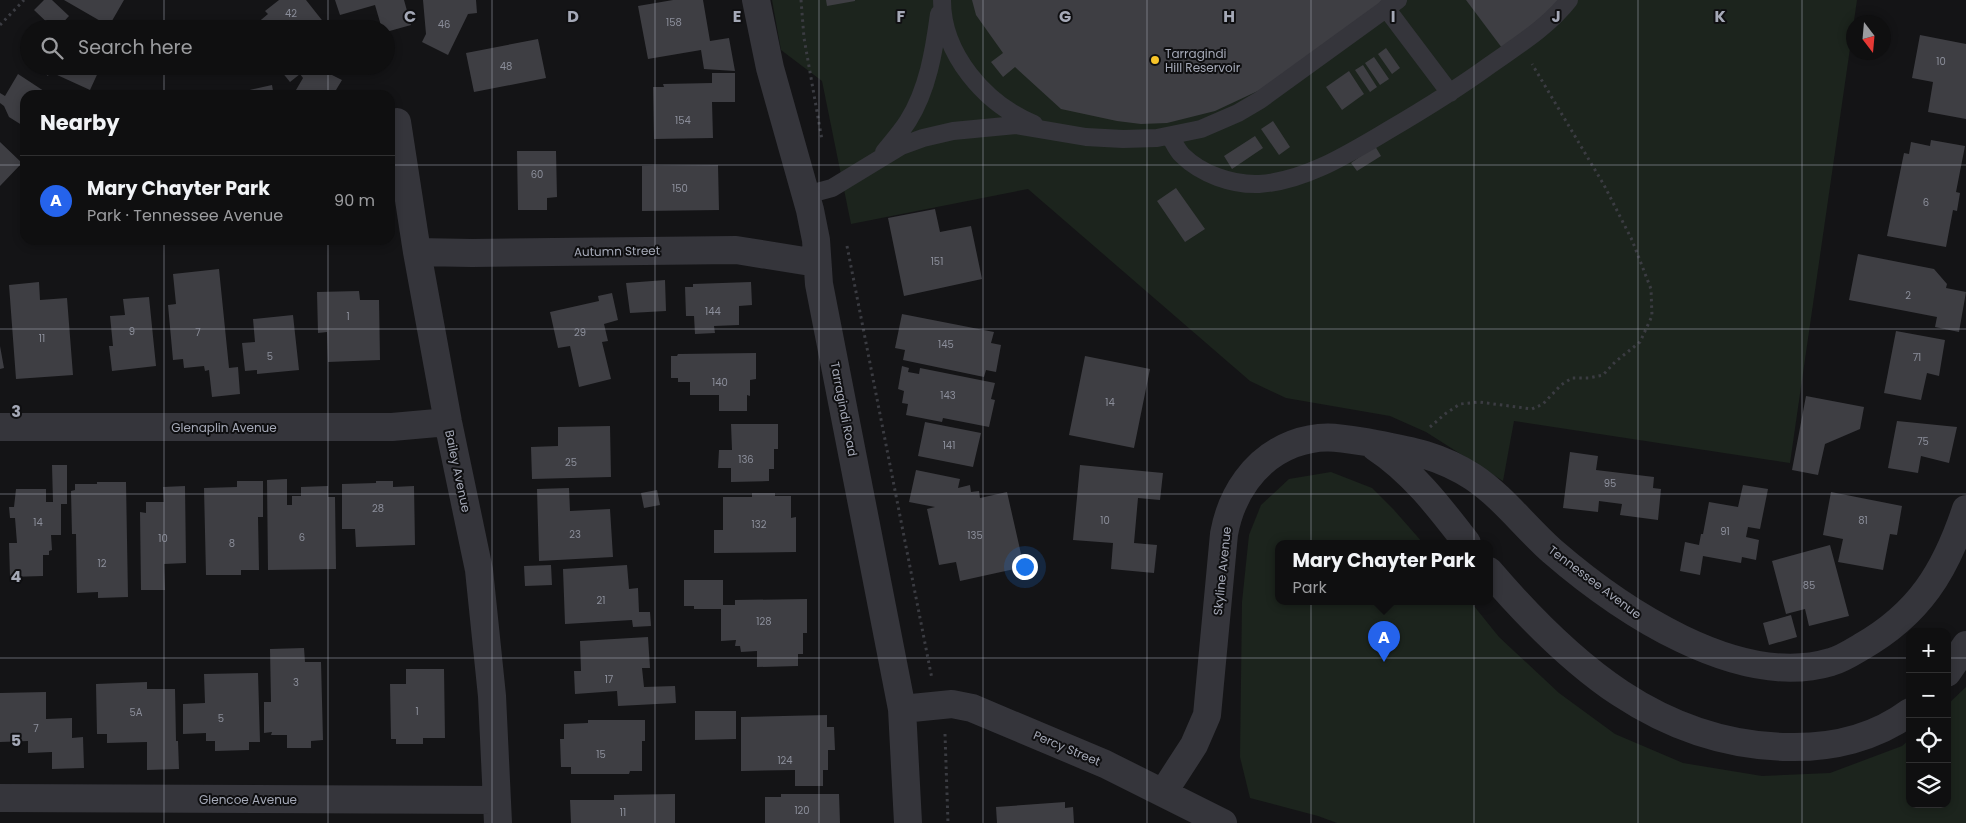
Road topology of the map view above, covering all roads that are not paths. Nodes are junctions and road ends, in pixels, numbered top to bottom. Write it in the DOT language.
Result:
graph roads {
  1 [pos="756,0"];
  2 [pos="941,0"];
  3 [pos="1569,0"];
  4 [pos="1392,4"];
  5 [pos="1450,93"];
  6 [pos="396,122"];
  7 [pos="1048,130"];
  8 [pos="1170,136"];
  9 [pos="879,158"];
  10 [pos="806,194"];
  11 [pos="417,252"];
  12 [pos="817,263"];
  13 [pos="448,422"];
  14 [pos="0,427"];
  15 [pos="1370,443"];
  16 [pos="1966,509"];
  17 [pos="1465,540"];
  18 [pos="1493,574"];
  19 [pos="1966,645"];
  20 [pos="1951,667"];
  21 [pos="902,708"];
  22 [pos="1906,714"];
  23 [pos="1163,793"];
  24 [pos="0,798"];
  25 [pos="497,811"];
  26 [pos="908,823"];
  27 [pos="1223,823"];
  1 -- 10 [label="street, Tarragindi Road"];
  2 -- 7 [label="lane"];
  2 -- 9 [label="lane"];
  3 -- 5 [label="lane"];
  4 -- 5 [label="lane"];
  4 -- 8 [label="lane"];
  5 -- 8 [label="lane"];
  6 -- 11 [label="street, Bailey Avenue"];
  7 -- 8 [label="lane"];
  7 -- 9 [label="lane"];
  9 -- 10 [label="lane"];
  10 -- 12 [label="street, Tarragindi Road"];
  11 -- 12 [label="street, Autumn Street"];
  11 -- 13 [label="street, Bailey Avenue"];
  12 -- 21 [label="street, Tarragindi Road"];
  13 -- 14 [label="street, Glenaplin Avenue"];
  13 -- 25 [label="street, Bailey Avenue"];
  15 -- 16 [label="street, Tennessee Avenue"];
  15 -- 17 [label="street"];
  15 -- 23 [label="street, Skyline Avenue"];
  18 -- 22 [label="street"];
  19 -- 20 [label="street"];
  21 -- 23 [label="street, Percy Street"];
  21 -- 26 [label="street, Tarragindi Road"];
  23 -- 27 [label="street, Percy Street"];
  24 -- 25 [label="street, Glencoe Avenue"];
}
